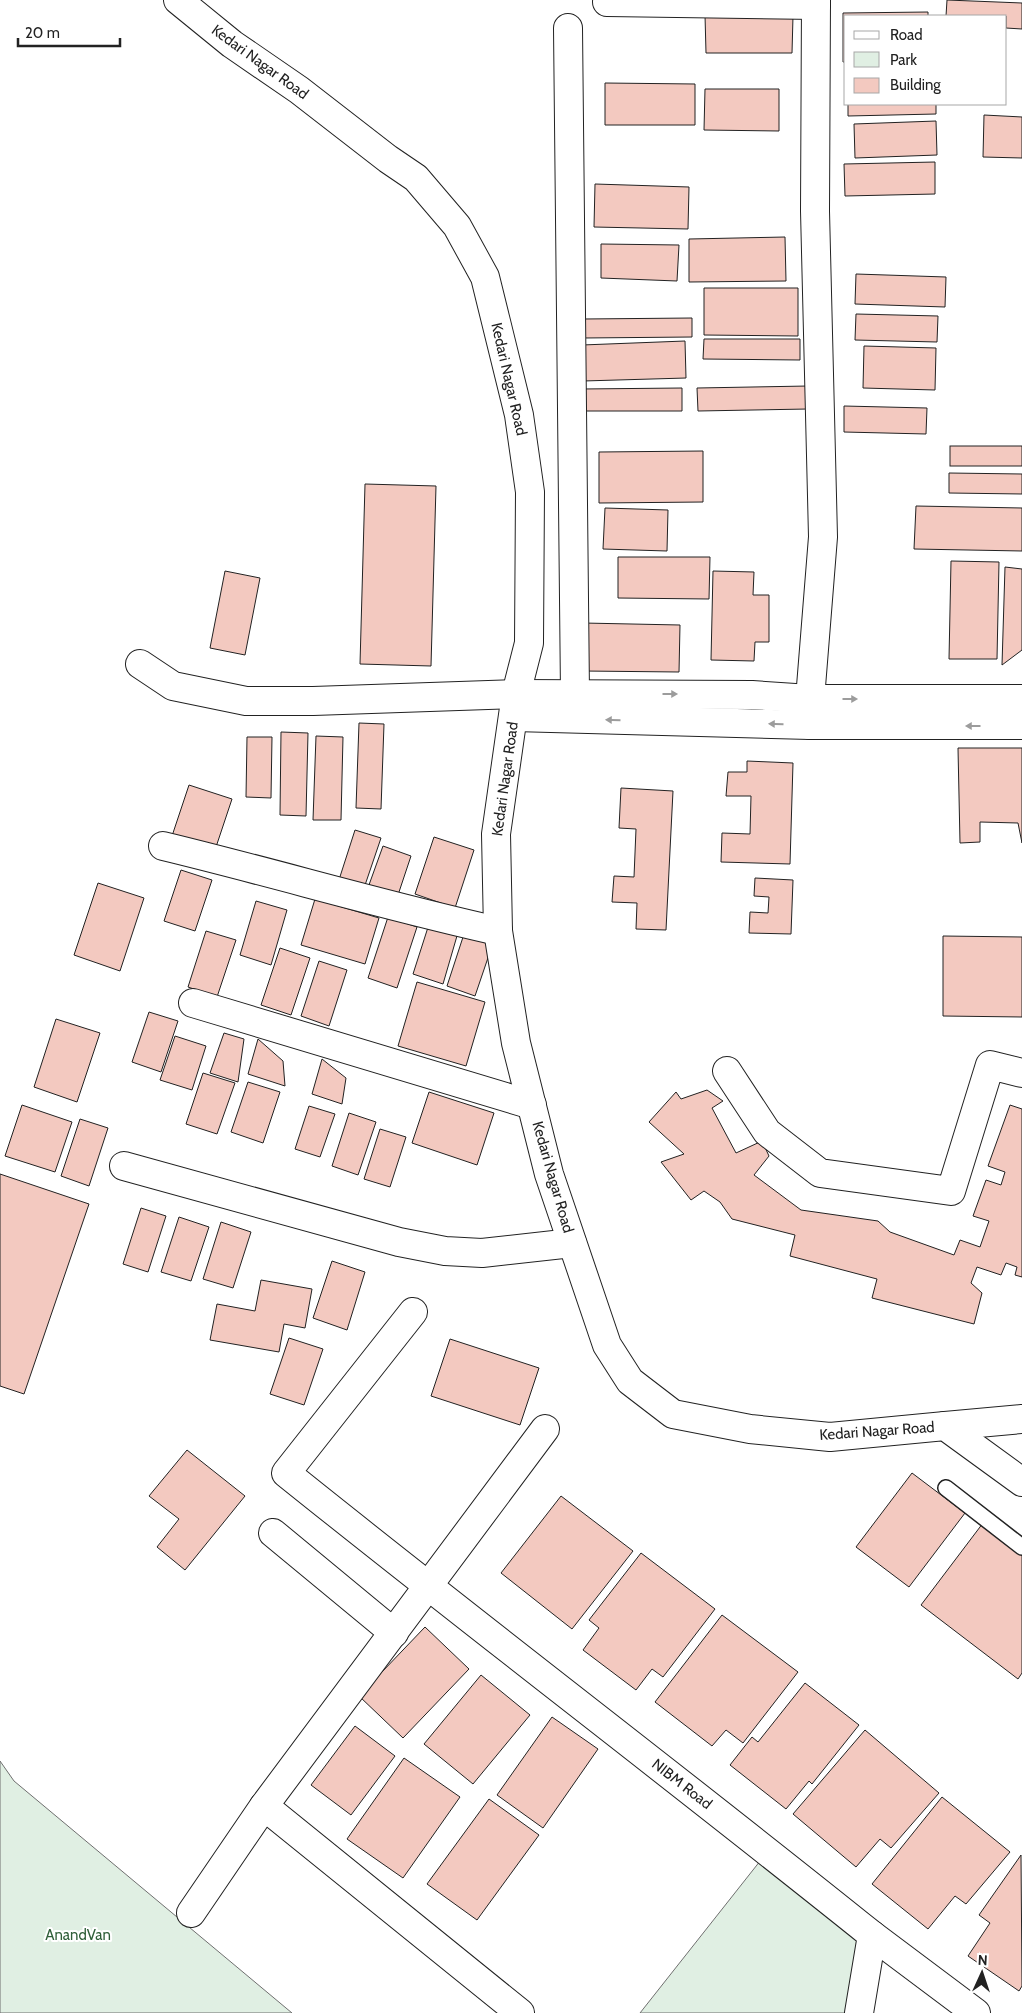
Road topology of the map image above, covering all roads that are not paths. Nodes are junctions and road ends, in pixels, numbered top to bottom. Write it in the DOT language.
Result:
graph roads {
  1 [pos="178,0"];
  2 [pos="607,2"];
  3 [pos="816,2"];
  4 [pos="568,28"];
  5 [pos="140,664"];
  6 [pos="575,694"];
  7 [pos="1022,699"];
  8 [pos="515,705"];
  9 [pos="810,712"];
  10 [pos="1022,725"];
  11 [pos="163,846"];
  12 [pos="498,931"];
  13 [pos="193,1003"];
  14 [pos="727,1071"];
  15 [pos="1022,1073"];
  16 [pos="532,1105"];
  17 [pos="124,1166"];
  18 [pos="572,1243"];
  19 [pos="413,1312"];
  20 [pos="1022,1419"];
  21 [pos="946,1426"];
  22 [pos="545,1429"];
  23 [pos="1022,1482"];
  24 [pos="946,1488"];
  25 [pos="273,1533"];
  26 [pos="1022,1547"];
  27 [pos="428,1587"];
  28 [pos="394,1633"];
  29 [pos="264,1806"];
  30 [pos="191,1913"];
  31 [pos="872,1935"];
  32 [pos="520,2013"];
  33 [pos="859,2013"];
  34 [pos="976,2013"];
  1 -- 8 [label="street, Kedari Nagar Road"];
  2 -- 3 [label="street"];
  3 -- 9 [label="street"];
  4 -- 6 [label="street"];
  5 -- 8 [label="street"];
  6 -- 8 [label="street"];
  6 -- 9 [label="street, one-way"];
  9 -- 7 [label="street, one-way"];
  9 -- 8 [label="street, one-way"];
  8 -- 12 [label="street, Kedari Nagar Road"];
  10 -- 9 [label="street, one-way"];
  11 -- 12 [label="street"];
  12 -- 16 [label="street, Kedari Nagar Road"];
  13 -- 16 [label="street"];
  14 -- 15 [label="street"];
  16 -- 18 [label="street, Kedari Nagar Road"];
  17 -- 18 [label="street"];
  18 -- 21 [label="street, Kedari Nagar Road"];
  19 -- 27 [label="street, NIBM Road"];
  20 -- 21 [label="street"];
  21 -- 23 [label="street, Kedari Nagar Road"];
  22 -- 27 [label="street"];
  24 -- 26 [label="lane"];
  25 -- 28 [label="street"];
  27 -- 28 [label="street"];
  27 -- 31 [label="street, NIBM Road"];
  28 -- 29 [label="street"];
  29 -- 30 [label="street"];
  29 -- 32 [label="street"];
  31 -- 33 [label="street"];
  31 -- 34 [label="street, NIBM Road"];
}
